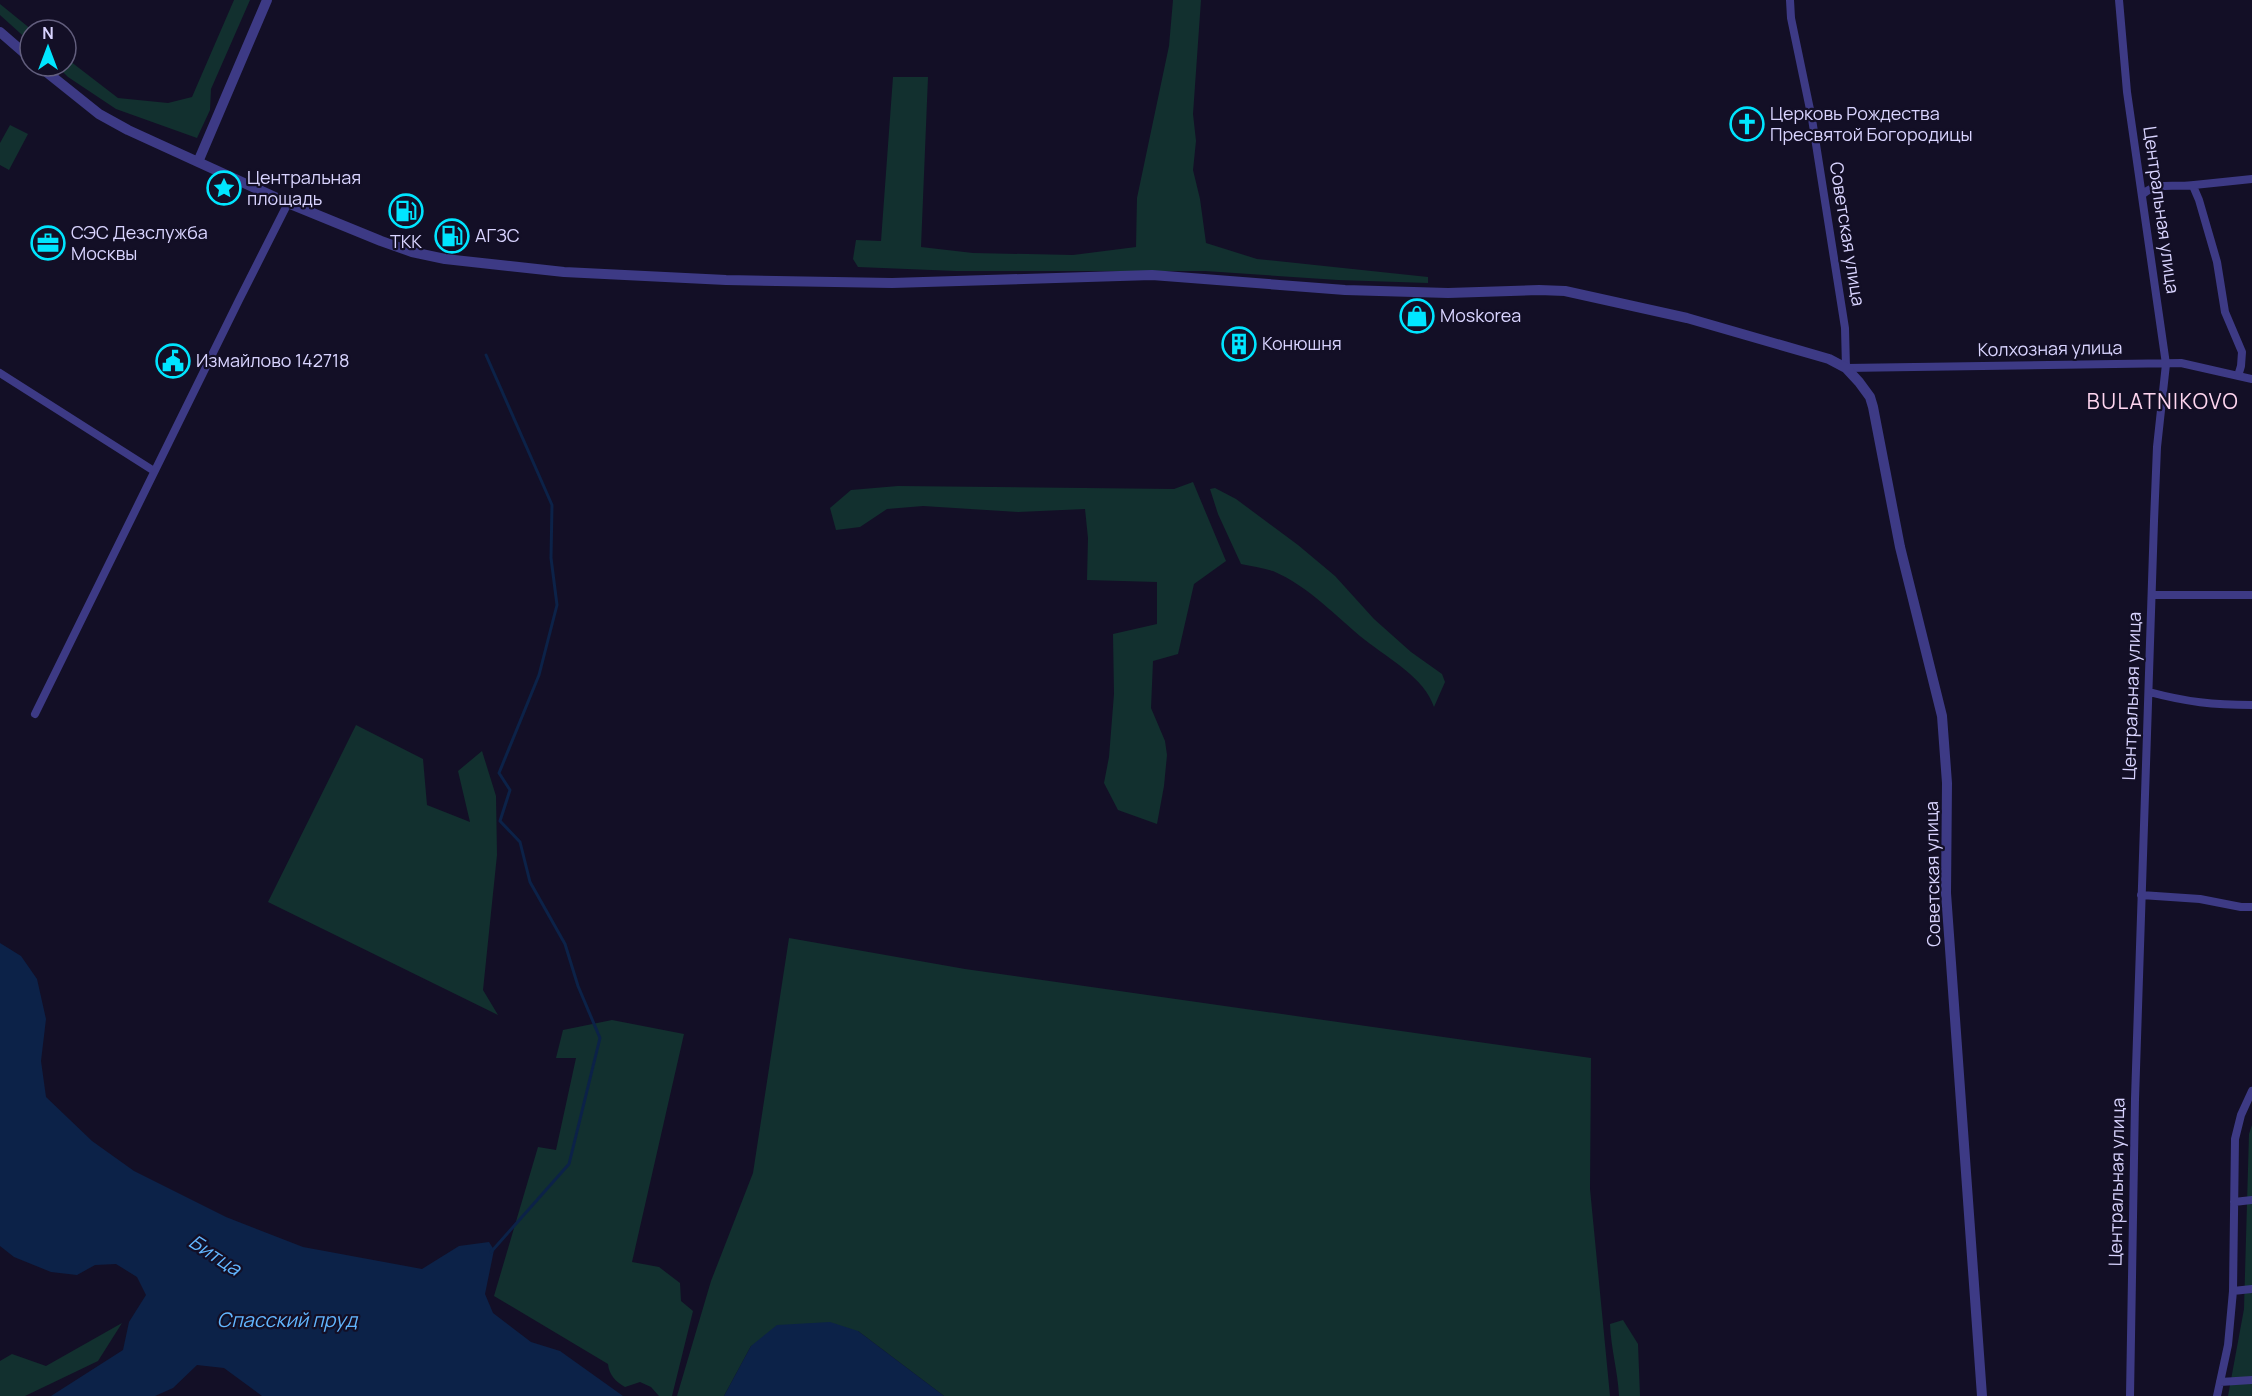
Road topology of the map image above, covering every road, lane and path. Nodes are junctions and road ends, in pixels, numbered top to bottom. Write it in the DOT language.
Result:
graph roads {
  1 [pos="267,0"];
  2 [pos="1790,0"];
  3 [pos="2119,0"];
  4 [pos="0,32"];
  5 [pos="18,48"];
  6 [pos="54,78"];
  7 [pos="198,162"];
  8 [pos="2252,179"];
  9 [pos="2193,186"];
  10 [pos="2143,194"];
  11 [pos="288,203"];
  12 [pos="2166,364"];
  13 [pos="1846,368"];
  14 [pos="0,373"];
  15 [pos="2238,376"];
  16 [pos="2252,379"];
  17 [pos="154,471"];
  18 [pos="2152,595"];
  19 [pos="2252,596"];
  20 [pos="2149,692"];
  21 [pos="2252,705"];
  22 [pos="35,714"];
  23 [pos="2141,895"];
  24 [pos="2252,907"];
  25 [pos="2252,1091"];
  26 [pos="2248,1109"];
  27 [pos="2252,1200"];
  28 [pos="2234,1202"];
  29 [pos="2252,1289"];
  30 [pos="2234,1291"];
  31 [pos="2252,1380"];
  32 [pos="2220,1382"];
  33 [pos="1982,1396"];
  34 [pos="2130,1396"];
  35 [pos="2217,1396"];
  1 -- 7 [label="street"];
  2 -- 13 [label="street, Советская улица"];
  3 -- 10 [label="street, Центральная улица"];
  4 -- 5 [label="street"];
  6 -- 7 [label="street"];
  7 -- 11 [label="street, Советская улица"];
  8 -- 9 [label="street"];
  9 -- 10 [label="street"];
  9 -- 15 [label="street"];
  10 -- 12 [label="street, Центральная улица"];
  11 -- 13 [label="street, Советская улица"];
  11 -- 17 [label="street"];
  12 -- 13 [label="street, Колхозная улица"];
  12 -- 15 [label="street, Колхозная улица"];
  12 -- 18 [label="street, Центральная улица"];
  13 -- 33 [label="street, Советская улица"];
  14 -- 17 [label="street"];
  15 -- 16 [label="street, Колхозная улица"];
  17 -- 22 [label="street"];
  18 -- 19 [label="street"];
  18 -- 20 [label="street, Центральная улица"];
  20 -- 21 [label="street"];
  20 -- 23 [label="street, Центральная улица"];
  23 -- 24 [label="street"];
  23 -- 34 [label="street, Центральная улица"];
  25 -- 26 [label="street"];
  26 -- 28 [label="street"];
  27 -- 28 [label="street"];
  28 -- 30 [label="street"];
  29 -- 30 [label="street"];
  30 -- 32 [label="street"];
  31 -- 32 [label="street"];
  32 -- 35 [label="street"];
}
